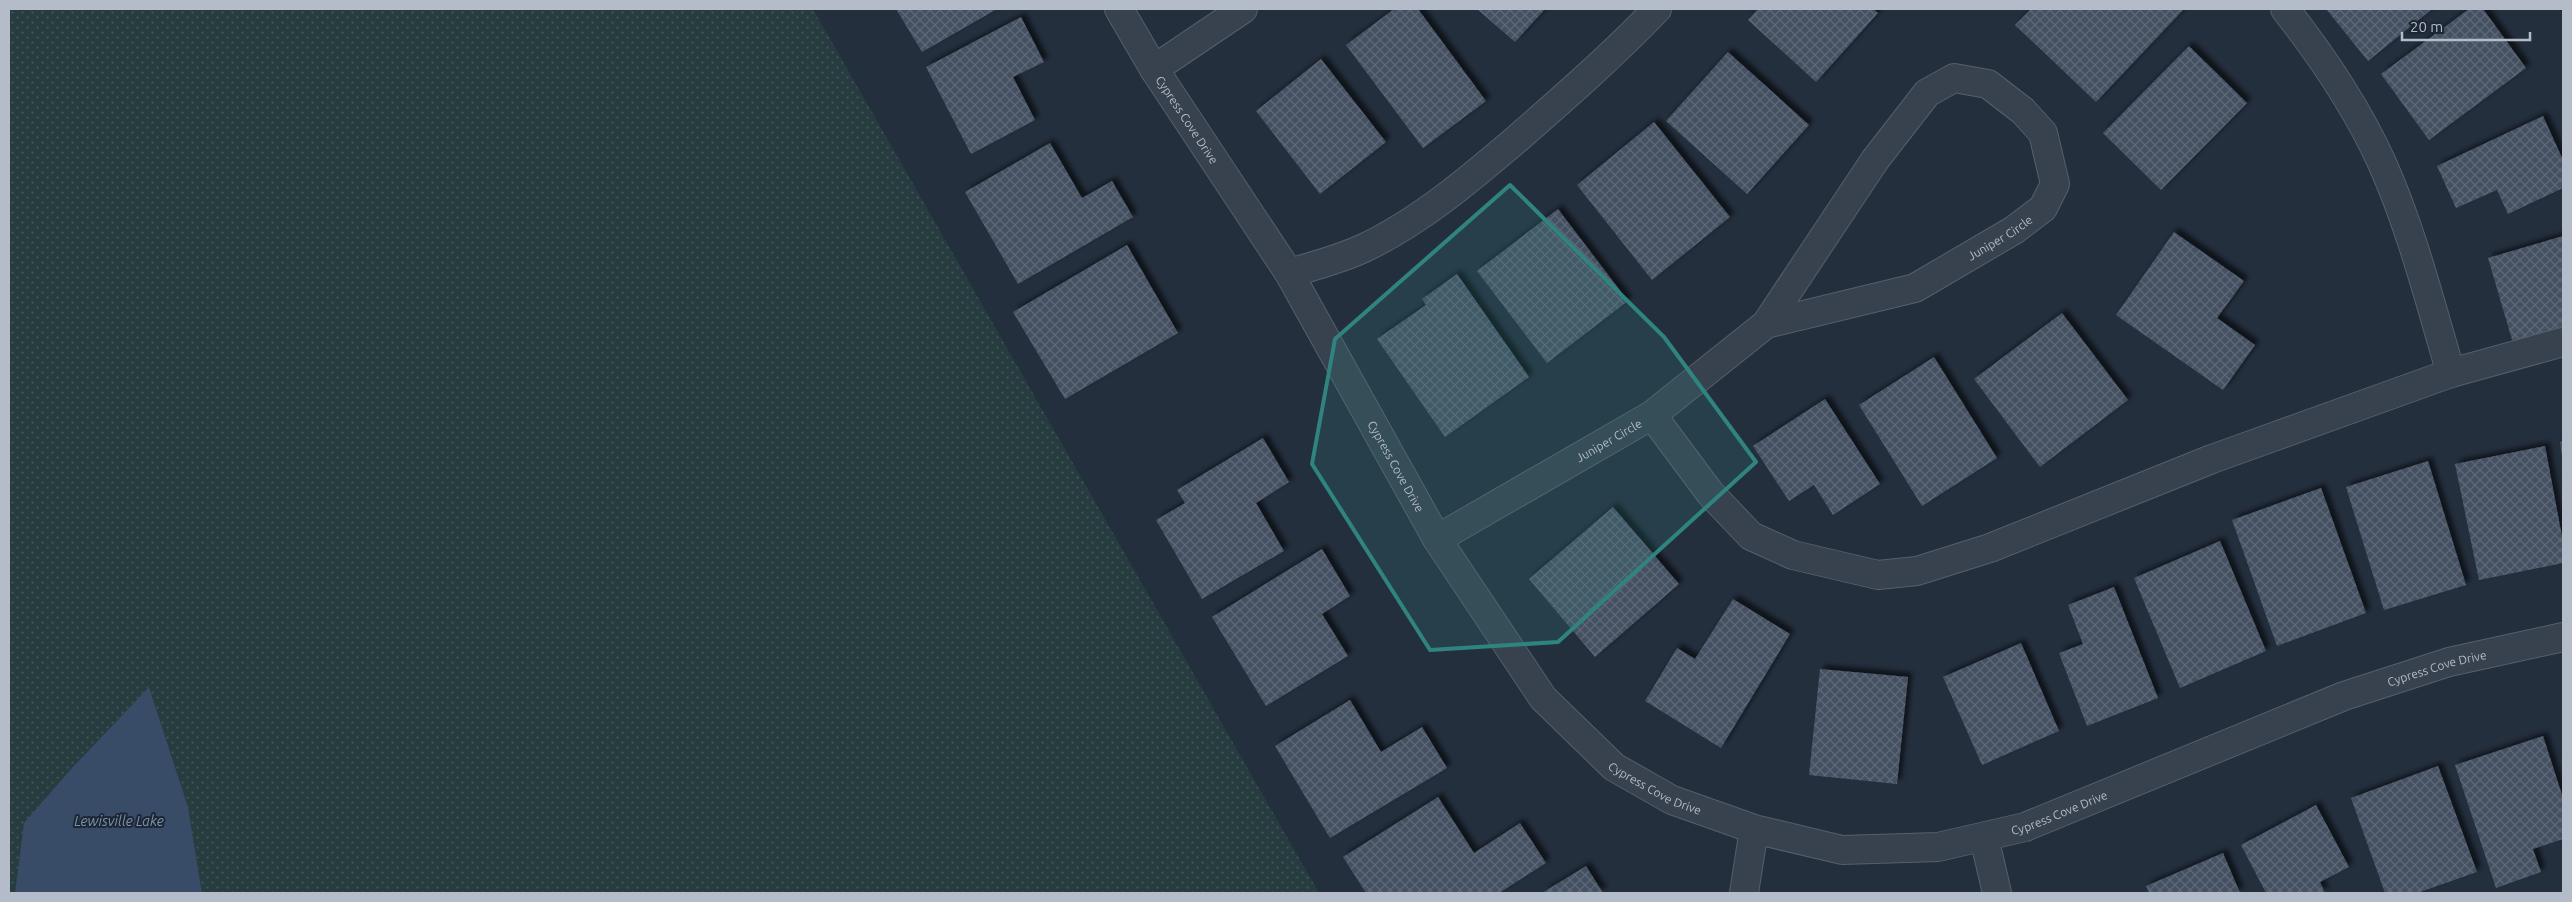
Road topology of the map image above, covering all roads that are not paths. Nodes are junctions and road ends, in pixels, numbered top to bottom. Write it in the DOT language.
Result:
graph roads {
  1 [pos="1119,9"];
  2 [pos="1243,9"];
  3 [pos="1657,9"];
  4 [pos="2285,9"];
  5 [pos="1154,69"];
  6 [pos="1289,273"];
  7 [pos="1766,324"];
  8 [pos="2563,342"];
  9 [pos="2451,373"];
  10 [pos="1652,415"];
  11 [pos="1437,539"];
  12 [pos="2563,637"];
  13 [pos="1754,829"];
  14 [pos="1984,836"];
  15 [pos="1744,893"];
  16 [pos="1997,893"];
  1 -- 5 [label="street, Cypress Cove Drive"];
  2 -- 5 [label="street"];
  3 -- 6 [label="street"];
  4 -- 9 [label="street"];
  5 -- 6 [label="street, Cypress Cove Drive"];
  6 -- 11 [label="street, Cypress Cove Drive"];
  7 -- 7 [label="street, Juniper Circle"];
  7 -- 10 [label="street, Juniper Circle"];
  8 -- 9 [label="street"];
  9 -- 10 [label="street"];
  10 -- 11 [label="street, Juniper Circle"];
  11 -- 13 [label="street, Cypress Cove Drive"];
  12 -- 14 [label="street, Cypress Cove Drive"];
  13 -- 14 [label="street, Cypress Cove Drive"];
  13 -- 15 [label="street"];
  14 -- 16 [label="street"];
}
